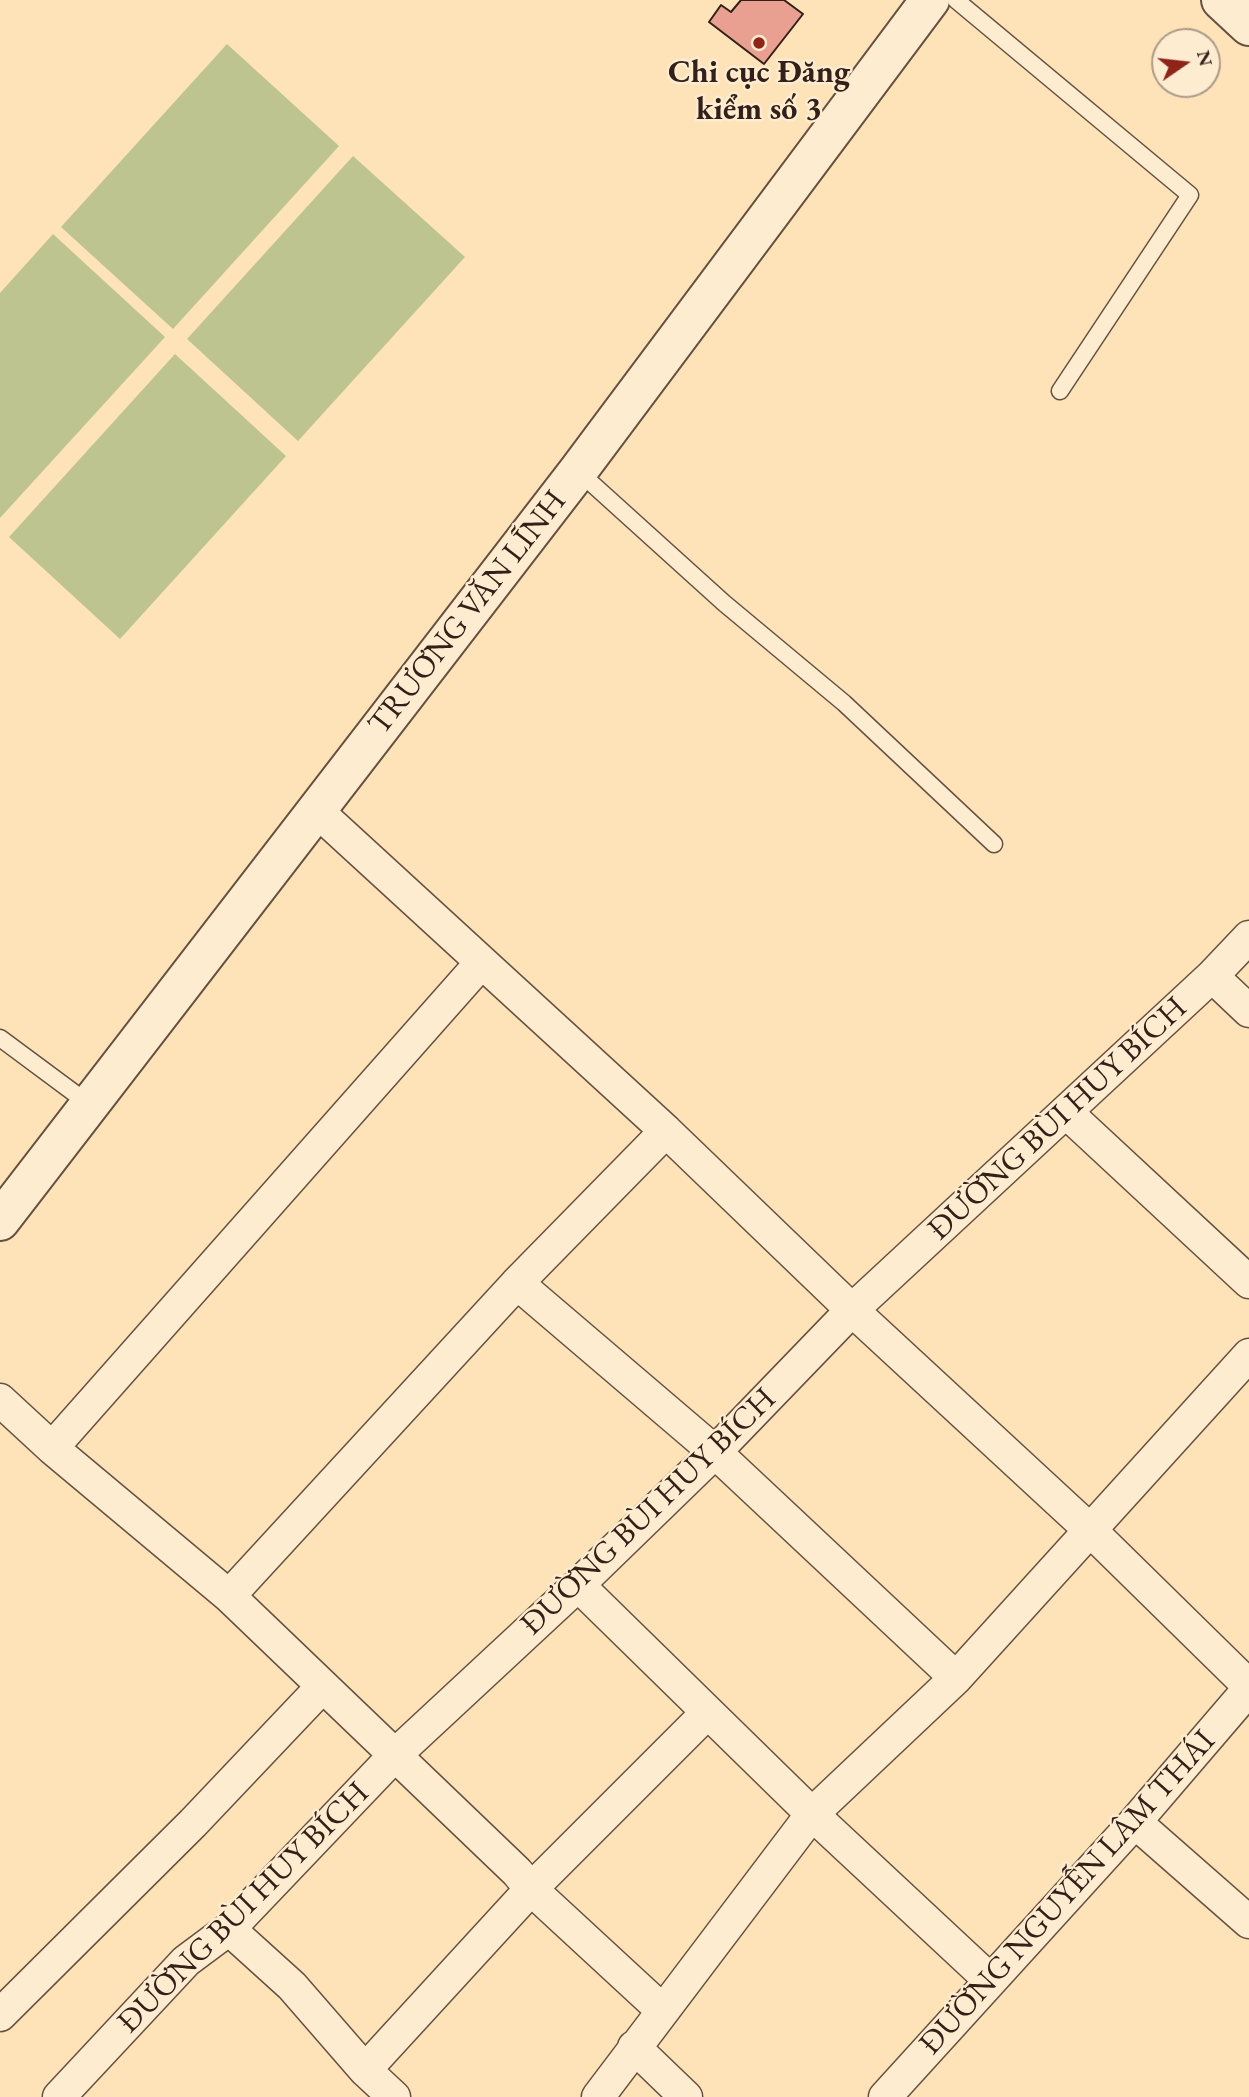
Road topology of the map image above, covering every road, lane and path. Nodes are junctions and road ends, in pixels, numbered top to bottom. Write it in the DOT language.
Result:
graph roads {
  1 [pos="930,0"];
  2 [pos="956,0"];
  3 [pos="1221,0"];
  4 [pos="1249,26"];
  5 [pos="1060,391"];
  6 [pos="578,471"];
  7 [pos="316,810"];
  8 [pos="994,844"];
  9 [pos="1249,937"];
  10 [pos="481,963"];
  11 [pos="1212,975"];
  12 [pos="1249,1011"];
  13 [pos="0,1038"];
  14 [pos="89,1104"];
  15 [pos="1066,1112"];
  16 [pos="666,1131"];
  17 [pos="0,1221"];
  18 [pos="1249,1282"];
  19 [pos="516,1283"];
  20 [pos="852,1310"];
  21 [pos="1249,1355"];
  22 [pos="0,1400"];
  23 [pos="52,1448"];
  24 [pos="715,1452"];
  25 [pos="1090,1530"];
  26 [pos="578,1585"];
  27 [pos="229,1596"];
  28 [pos="957,1678"];
  29 [pos="322,1687"];
  30 [pos="1249,1687"];
  31 [pos="707,1713"];
  32 [pos="394,1756"];
  33 [pos="812,1814"];
  34 [pos="1135,1822"];
  35 [pos="531,1889"];
  36 [pos="1249,1922"];
  37 [pos="229,1929"];
  38 [pos="990,1980"];
  39 [pos="662,2010"];
  40 [pos="0,2015"];
  41 [pos="634,2047"];
  42 [pos="365,2070"];
  43 [pos="61,2096"];
  44 [pos="394,2097"];
  45 [pos="598,2097"];
  46 [pos="686,2097"];
  47 [pos="885,2097"];
  1 -- 6 [label="street, TRƯƠNG VĂN LĨNH"];
  2 -- 5 [label="lane"];
  3 -- 4 [label="street"];
  6 -- 7 [label="street, TRƯƠNG VĂN LĨNH"];
  6 -- 8 [label="lane"];
  7 -- 10 [label="street"];
  7 -- 14 [label="street, TRƯƠNG VĂN LĨNH"];
  9 -- 11 [label="street, ĐƯỜNG BÙI HUY BÍCH"];
  10 -- 16 [label="street"];
  10 -- 23 [label="street"];
  11 -- 12 [label="street"];
  11 -- 15 [label="street, ĐƯỜNG BÙI HUY BÍCH"];
  13 -- 14 [label="lane"];
  14 -- 17 [label="street, TRƯƠNG VĂN LĨNH"];
  15 -- 18 [label="street"];
  15 -- 20 [label="street, ĐƯỜNG BÙI HUY BÍCH"];
  16 -- 19 [label="street"];
  16 -- 20 [label="street"];
  19 -- 24 [label="street"];
  19 -- 27 [label="street"];
  20 -- 24 [label="street, ĐƯỜNG BÙI HUY BÍCH"];
  20 -- 25 [label="street"];
  21 -- 25 [label="street"];
  22 -- 23 [label="street"];
  23 -- 27 [label="street"];
  24 -- 26 [label="street, ĐƯỜNG BÙI HUY BÍCH"];
  24 -- 28 [label="street"];
  25 -- 28 [label="street"];
  25 -- 30 [label="street"];
  26 -- 31 [label="street"];
  26 -- 32 [label="street, ĐƯỜNG BÙI HUY BÍCH"];
  27 -- 29 [label="street"];
  28 -- 33 [label="street"];
  29 -- 32 [label="street"];
  29 -- 40 [label="street"];
  30 -- 34 [label="street, ĐƯỜNG NGUYỄN LÂM THÁI"];
  31 -- 33 [label="street"];
  31 -- 35 [label="street"];
  32 -- 35 [label="street"];
  32 -- 37 [label="street, ĐƯỜNG BÙI HUY BÍCH"];
  33 -- 38 [label="street"];
  33 -- 39 [label="street"];
  34 -- 36 [label="street"];
  34 -- 38 [label="street, ĐƯỜNG NGUYỄN LÂM THÁI"];
  35 -- 39 [label="street"];
  35 -- 42 [label="street"];
  37 -- 42 [label="street"];
  37 -- 43 [label="street, ĐƯỜNG BÙI HUY BÍCH"];
  38 -- 47 [label="street, ĐƯỜNG NGUYỄN LÂM THÁI"];
  39 -- 41 [label="street"];
  41 -- 45 [label="street"];
  41 -- 46 [label="street"];
  42 -- 44 [label="street"];
}
